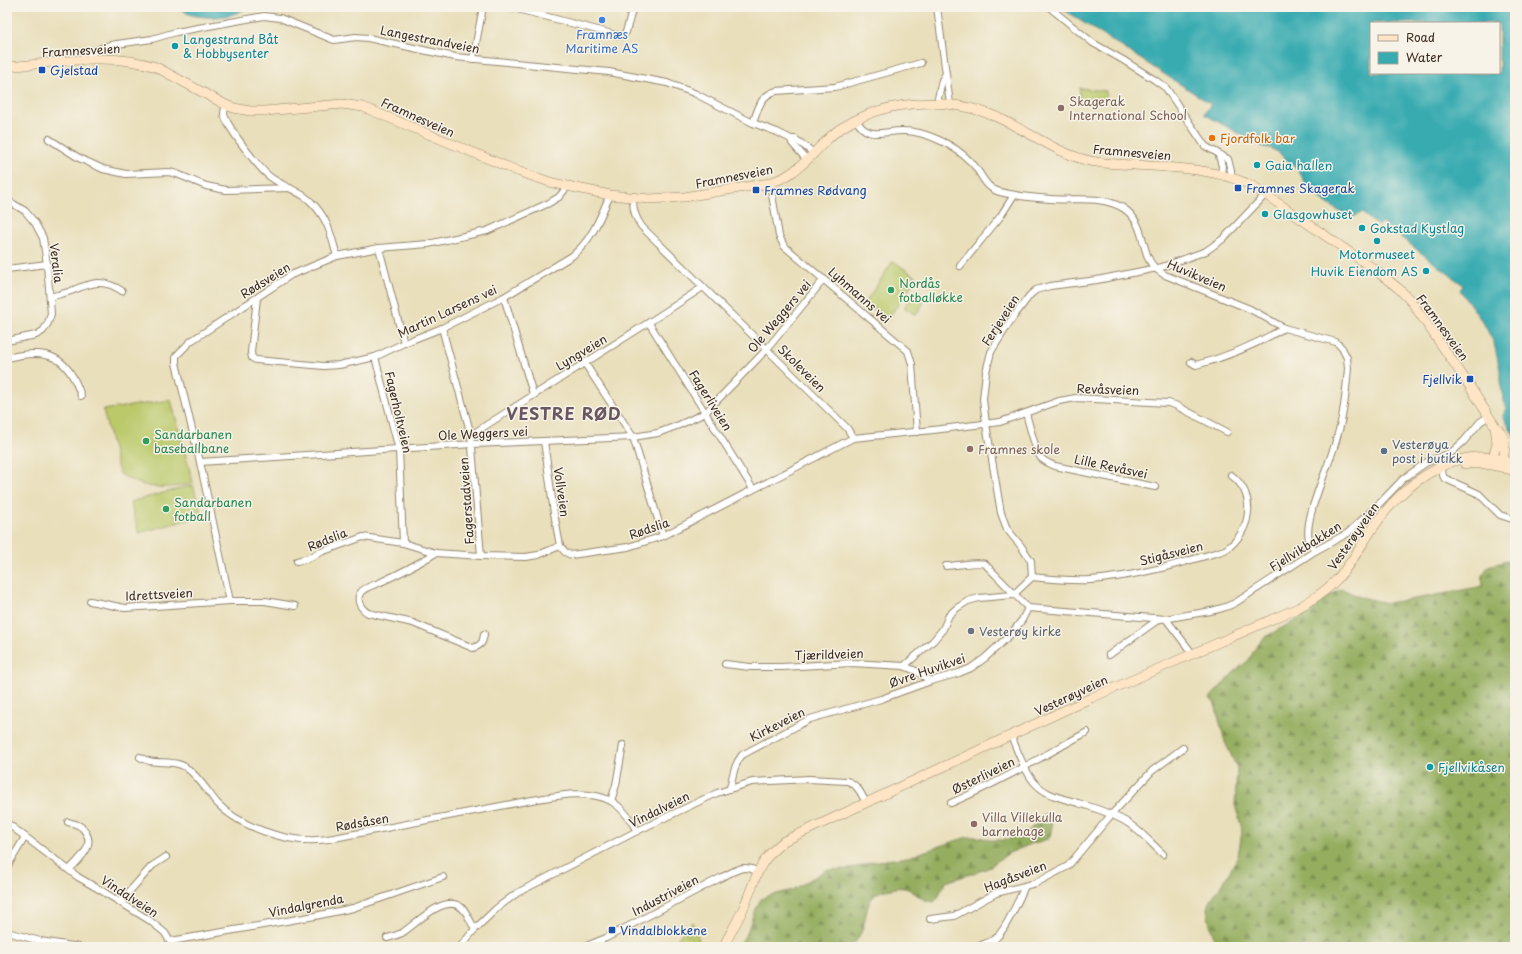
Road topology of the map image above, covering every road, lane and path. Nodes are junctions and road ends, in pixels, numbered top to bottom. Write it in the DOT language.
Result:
graph roads {
  1 [pos="483,7"];
  2 [pos="510,7"];
  3 [pos="632,7"];
  4 [pos="937,7"];
  5 [pos="1049,7"];
  6 [pos="89,59"];
  7 [pos="473,59"];
  8 [pos="921,63"];
  9 [pos="7,67"];
  10 [pos="945,75"];
  11 [pos="937,103"];
  12 [pos="950,104"];
  13 [pos="226,105"];
  14 [pos="856,119"];
  15 [pos="753,122"];
  16 [pos="49,139"];
  17 [pos="791,139"];
  18 [pos="814,153"];
  19 [pos="1219,156"];
  20 [pos="807,160"];
  21 [pos="1221,174"];
  22 [pos="1231,177"];
  23 [pos="770,183"];
  24 [pos="567,187"];
  25 [pos="290,188"];
  26 [pos="1266,194"];
  27 [pos="610,195"];
  28 [pos="1014,195"];
  29 [pos="633,198"];
  30 [pos="7,200"];
  31 [pos="379,248"];
  32 [pos="337,256"];
  33 [pos="47,264"];
  34 [pos="960,266"];
  35 [pos="1155,268"];
  36 [pos="7,269"];
  37 [pos="824,279"];
  38 [pos="703,287"];
  39 [pos="122,291"];
  40 [pos="50,297"];
  41 [pos="504,297"];
  42 [pos="257,298"];
  43 [pos="649,323"];
  44 [pos="442,328"];
  45 [pos="1284,328"];
  46 [pos="7,341"];
  47 [pos="404,343"];
  48 [pos="767,349"];
  49 [pos="375,357"];
  50 [pos="7,358"];
  51 [pos="584,362"];
  52 [pos="1191,362"];
  53 [pos="533,394"];
  54 [pos="81,396"];
  55 [pos="705,413"];
  56 [pos="1026,413"];
  57 [pos="1489,416"];
  58 [pos="986,424"];
  59 [pos="917,432"];
  60 [pos="1227,432"];
  61 [pos="472,435"];
  62 [pos="633,437"];
  63 [pos="853,438"];
  64 [pos="544,441"];
  65 [pos="473,444"];
  66 [pos="399,450"];
  67 [pos="1497,461"];
  68 [pos="200,462"];
  69 [pos="1440,467"];
  70 [pos="1515,467"];
  71 [pos="1515,471"];
  72 [pos="1231,475"];
  73 [pos="1155,486"];
  74 [pos="753,489"];
  75 [pos="1515,520"];
  76 [pos="663,536"];
  77 [pos="403,543"];
  78 [pos="560,546"];
  79 [pos="1315,551"];
  80 [pos="436,553"];
  81 [pos="481,556"];
  82 [pos="297,561"];
  83 [pos="946,566"];
  84 [pos="1032,577"];
  85 [pos="1014,595"];
  86 [pos="90,601"];
  87 [pos="230,601"];
  88 [pos="295,606"];
  89 [pos="1028,608"];
  90 [pos="1159,619"];
  91 [pos="1166,619"];
  92 [pos="484,634"];
  93 [pos="1192,653"];
  94 [pos="1109,655"];
  95 [pos="725,664"];
  96 [pos="904,666"];
  97 [pos="930,681"];
  98 [pos="881,698"];
  99 [pos="1087,732"];
  100 [pos="1011,736"];
  101 [pos="623,745"];
  102 [pos="1183,748"];
  103 [pos="140,757"];
  104 [pos="1025,767"];
  105 [pos="730,788"];
  106 [pos="611,801"];
  107 [pos="866,803"];
  108 [pos="950,803"];
  109 [pos="1112,815"];
  110 [pos="68,822"];
  111 [pos="7,823"];
  112 [pos="637,831"];
  113 [pos="25,837"];
  114 [pos="1163,854"];
  115 [pos="166,857"];
  116 [pos="7,868"];
  117 [pos="69,870"];
  118 [pos="757,871"];
  119 [pos="443,877"];
  120 [pos="1025,886"];
  121 [pos="120,902"];
  122 [pos="930,919"];
  123 [pos="475,929"];
  124 [pos="7,932"];
  125 [pos="387,938"];
  126 [pos="172,944"];
  127 [pos="79,947"];
  128 [pos="460,947"];
  129 [pos="584,947"];
  130 [pos="723,947"];
  131 [pos="976,947"];
  1 -- 7 [label="street"];
  2 -- 3 [label="street"];
  4 -- 10 [label="street"];
  5 -- 19 [label="street"];
  6 -- 7 [label="street, Langestrandveien"];
  6 -- 9 [label="main road, Framnesveien"];
  6 -- 13 [label="main road, Framnesveien"];
  7 -- 15 [label="street, Langestrandveien"];
  8 -- 15 [label="street"];
  10 -- 11 [label="street"];
  10 -- 12 [label="street"];
  11 -- 12 [label="main road, Framnesveien"];
  11 -- 14 [label="main road, Framnesveien"];
  12 -- 21 [label="main road, Framnesveien"];
  13 -- 24 [label="main road, Framnesveien"];
  13 -- 25 [label="street"];
  14 -- 18 [label="main road, Framnesveien"];
  14 -- 28 [label="street, Huvikveien"];
  15 -- 17 [label="street, Langestrandveien"];
  16 -- 25 [label="street"];
  17 -- 18 [label="street, Langestrandveien"];
  17 -- 20 [label="street, Langestrandveien"];
  18 -- 20 [label="main road, Framnesveien"];
  19 -- 21 [label="street"];
  19 -- 22 [label="street"];
  20 -- 23 [label="main road, Framnesveien"];
  21 -- 22 [label="main road, Framnesveien"];
  22 -- 26 [label="main road, Framnesveien"];
  23 -- 29 [label="main road, Framnesveien"];
  23 -- 37 [label="street, Lyhmanns vei"];
  24 -- 27 [label="main road, Framnesveien"];
  24 -- 31 [label="street, Rødsveien"];
  25 -- 32 [label="street"];
  26 -- 35 [label="street, Ferjeveien"];
  26 -- 57 [label="main road, Framnesveien"];
  27 -- 29 [label="main road, Framnesveien"];
  27 -- 41 [label="street, Martin Larsens vei"];
  28 -- 34 [label="street"];
  28 -- 35 [label="street, Huvikveien"];
  29 -- 38 [label="street, Skoleveien"];
  30 -- 33 [label="street, Veralia"];
  31 -- 32 [label="street, Rødsveien"];
  31 -- 47 [label="street"];
  32 -- 42 [label="street, Rødsveien"];
  33 -- 36 [label="street"];
  33 -- 40 [label="street, Veralia"];
  35 -- 45 [label="street, Huvikveien"];
  35 -- 58 [label="street, Ferjeveien"];
  37 -- 48 [label="street, Ole Weggers vei"];
  37 -- 59 [label="street, Lyhmanns vei"];
  38 -- 43 [label="street, Lyngveien"];
  38 -- 48 [label="street, Skoleveien"];
  39 -- 40 [label="street, Veralia"];
  40 -- 46 [label="street, Veralia"];
  41 -- 44 [label="street, Martin Larsens vei"];
  41 -- 53 [label="street"];
  42 -- 49 [label="street, Martin Larsens vei"];
  42 -- 68 [label="street, Rødsveien"];
  43 -- 51 [label="street, Lyngveien"];
  43 -- 55 [label="street, Fagerliveien"];
  44 -- 47 [label="street, Martin Larsens vei"];
  44 -- 61 [label="street, Fagerstadveien"];
  45 -- 52 [label="street"];
  45 -- 79 [label="street, Huvikveien"];
  47 -- 49 [label="street, Martin Larsens vei"];
  48 -- 55 [label="street, Ole Weggers vei"];
  48 -- 63 [label="street, Skoleveien"];
  49 -- 66 [label="street, Fagerholtveien"];
  50 -- 54 [label="street"];
  51 -- 53 [label="street, Lyngveien"];
  51 -- 62 [label="street"];
  53 -- 61 [label="street, Lyngveien"];
  55 -- 62 [label="street, Ole Weggers vei"];
  55 -- 74 [label="street, Fagerliveien"];
  56 -- 58 [label="street, Revåsveien"];
  56 -- 60 [label="street, Revåsveien"];
  56 -- 73 [label="street, Lille Revåsvei"];
  57 -- 67 [label="main road, Framnesveien"];
  57 -- 79 [label="street, Fjellvikbakken"];
  58 -- 59 [label="street"];
  58 -- 84 [label="street, Ferjeveien"];
  59 -- 63 [label="street"];
  61 -- 65 [label="street, Fagerstadveien"];
  62 -- 64 [label="street, Ole Weggers vei"];
  62 -- 76 [label="street"];
  63 -- 74 [label="street, Rødslia"];
  64 -- 65 [label="street, Ole Weggers vei"];
  64 -- 78 [label="street, Vollveien"];
  65 -- 66 [label="street, Ole Weggers vei"];
  65 -- 81 [label="street, Fagerstadveien"];
  66 -- 68 [label="street, Ole Weggers vei"];
  66 -- 77 [label="street, Fagerholtveien"];
  67 -- 69 [label="main road, Vesterøyveien"];
  67 -- 70 [label="main road, Vesterøyveien"];
  67 -- 71 [label="main road, Vesterøyveien"];
  68 -- 87 [label="street"];
  69 -- 75 [label="street"];
  69 -- 93 [label="main road, Vesterøyveien"];
  72 -- 84 [label="street, Stigåsveien"];
  74 -- 76 [label="street, Rødslia"];
  76 -- 78 [label="street, Rødslia"];
  77 -- 80 [label="street, Rødslia"];
  77 -- 82 [label="street, Rødslia"];
  78 -- 81 [label="street, Rødslia"];
  79 -- 91 [label="street, Fjellvikbakken"];
  80 -- 81 [label="street, Rødslia"];
  80 -- 92 [label="street"];
  83 -- 85 [label="street"];
  84 -- 85 [label="street"];
  85 -- 89 [label="street"];
  85 -- 96 [label="street, Øvre Huvikvei"];
  86 -- 87 [label="street, Idrettsveien"];
  87 -- 88 [label="street, Idrettsveien"];
  89 -- 90 [label="street"];
  89 -- 97 [label="street, Øvre Huvikvei"];
  90 -- 91 [label="street"];
  90 -- 94 [label="street"];
  91 -- 93 [label="street"];
  93 -- 100 [label="main road, Vesterøyveien"];
  95 -- 96 [label="street, Tjærildveien"];
  96 -- 97 [label="street, Tjærildveien"];
  97 -- 98 [label="street, Øvre Huvikvei"];
  98 -- 105 [label="street, Kirkeveien"];
  99 -- 104 [label="street, Østerliveien"];
  100 -- 104 [label="street, Østerliveien"];
  100 -- 107 [label="main road, Vesterøyveien"];
  101 -- 106 [label="street"];
  102 -- 109 [label="street"];
  103 -- 106 [label="street, Rødsåsen"];
  104 -- 108 [label="street, Østerliveien"];
  104 -- 109 [label="street, Østerliveien"];
  105 -- 107 [label="street, Vindalveien"];
  105 -- 112 [label="street, Vindalveien"];
  106 -- 112 [label="street, Rødsåsen"];
  107 -- 118 [label="main road, Vesterøyveien"];
  109 -- 114 [label="street, Østerliveien"];
  109 -- 120 [label="street, Hagåsveien"];
  110 -- 117 [label="street"];
  111 -- 113 [label="street, Vindalveien"];
  112 -- 123 [label="street, Vindalveien"];
  113 -- 116 [label="street"];
  113 -- 117 [label="street, Vindalveien"];
  115 -- 121 [label="street"];
  117 -- 121 [label="street, Vindalveien"];
  118 -- 129 [label="street, Industriveien"];
  118 -- 130 [label="main road, Vesterøyveien"];
  119 -- 126 [label="street, Vindalgrenda"];
  120 -- 122 [label="street, Hagåsveien"];
  120 -- 131 [label="street"];
  121 -- 126 [label="street, Vindalveien"];
  123 -- 125 [label="street"];
  123 -- 128 [label="street, Vindalveien"];
  124 -- 127 [label="street"];
}
